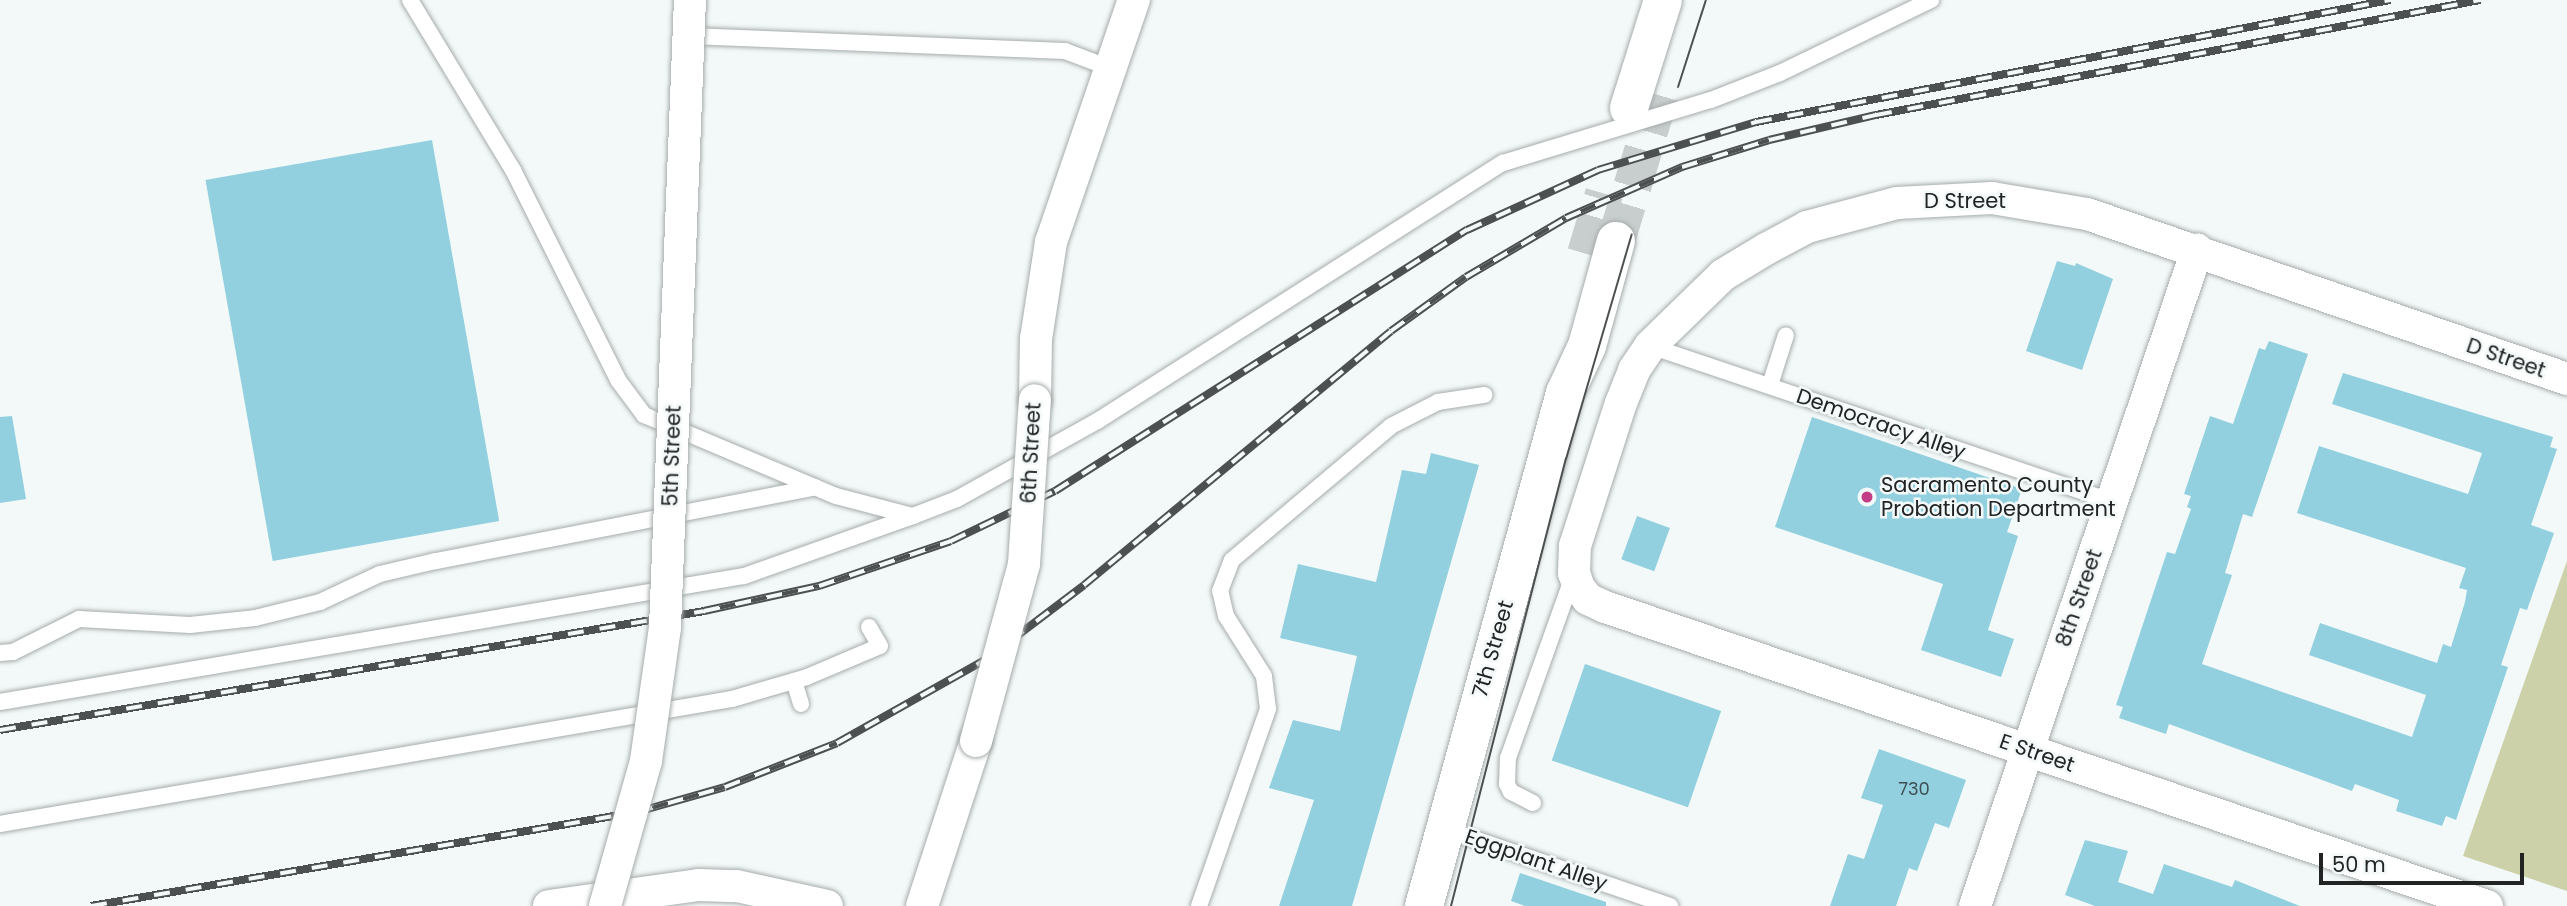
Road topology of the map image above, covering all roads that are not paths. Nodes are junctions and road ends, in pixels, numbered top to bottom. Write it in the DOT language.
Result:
graph roads {
  1 [pos="410,0"];
  2 [pos="690,0"];
  3 [pos="1134,0"];
  4 [pos="1663,0"];
  5 [pos="1689,0"];
  6 [pos="1931,0"];
  7 [pos="690,36"];
  8 [pos="1110,68"];
  9 [pos="1601,248"];
  10 [pos="2197,250"];
  11 [pos="1786,335"];
  12 [pos="1650,346"];
  13 [pos="2567,379"];
  14 [pos="1770,385"];
  15 [pos="1485,396"];
  16 [pos="815,487"];
  17 [pos="2111,501"];
  18 [pos="913,516"];
  19 [pos="1581,586"];
  20 [pos="869,627"];
  21 [pos="0,653"];
  22 [pos="794,681"];
  23 [pos="0,702"];
  24 [pos="802,704"];
  25 [pos="2027,749"];
  26 [pos="1533,803"];
  27 [pos="0,824"];
  28 [pos="1442,828"];
  29 [pos="549,906"];
  30 [pos="605,906"];
  31 [pos="827,906"];
  32 [pos="922,906"];
  33 [pos="1199,906"];
  34 [pos="1423,906"];
  35 [pos="1670,906"];
  36 [pos="1975,906"];
  37 [pos="2487,906"];
  1 -- 16 [label="lane"];
  2 -- 7 [label="street, 5th Street, bridge"];
  3 -- 8 [label="street, 6th Street"];
  4 -- 5 [label="main road"];
  6 -- 18 [label="lane"];
  7 -- 8 [label="lane"];
  7 -- 30 [label="street, 5th Street, bridge"];
  8 -- 32 [label="street, 6th Street, bridge"];
  9 -- 28 [label="main road, 7th Street"];
  10 -- 12 [label="street, D Street"];
  10 -- 13 [label="street, D Street"];
  10 -- 17 [label="street, 8th Street"];
  11 -- 14 [label="lane"];
  12 -- 14 [label="lane, Democracy Alley"];
  12 -- 19 [label="street, D Street"];
  14 -- 17 [label="lane, Democracy Alley"];
  15 -- 33 [label="lane"];
  16 -- 18 [label="lane"];
  16 -- 21 [label="lane"];
  17 -- 25 [label="street, 8th Street"];
  18 -- 23 [label="lane"];
  19 -- 25 [label="street, E Street"];
  19 -- 26 [label="lane"];
  20 -- 22 [label="lane"];
  22 -- 24 [label="lane"];
  22 -- 27 [label="lane"];
  25 -- 36 [label="street, 8th Street"];
  25 -- 37 [label="street, E Street"];
  28 -- 34 [label="main road, 7th Street"];
  28 -- 35 [label="lane, Eggplant Alley"];
  29 -- 31 [label="street"];
}
